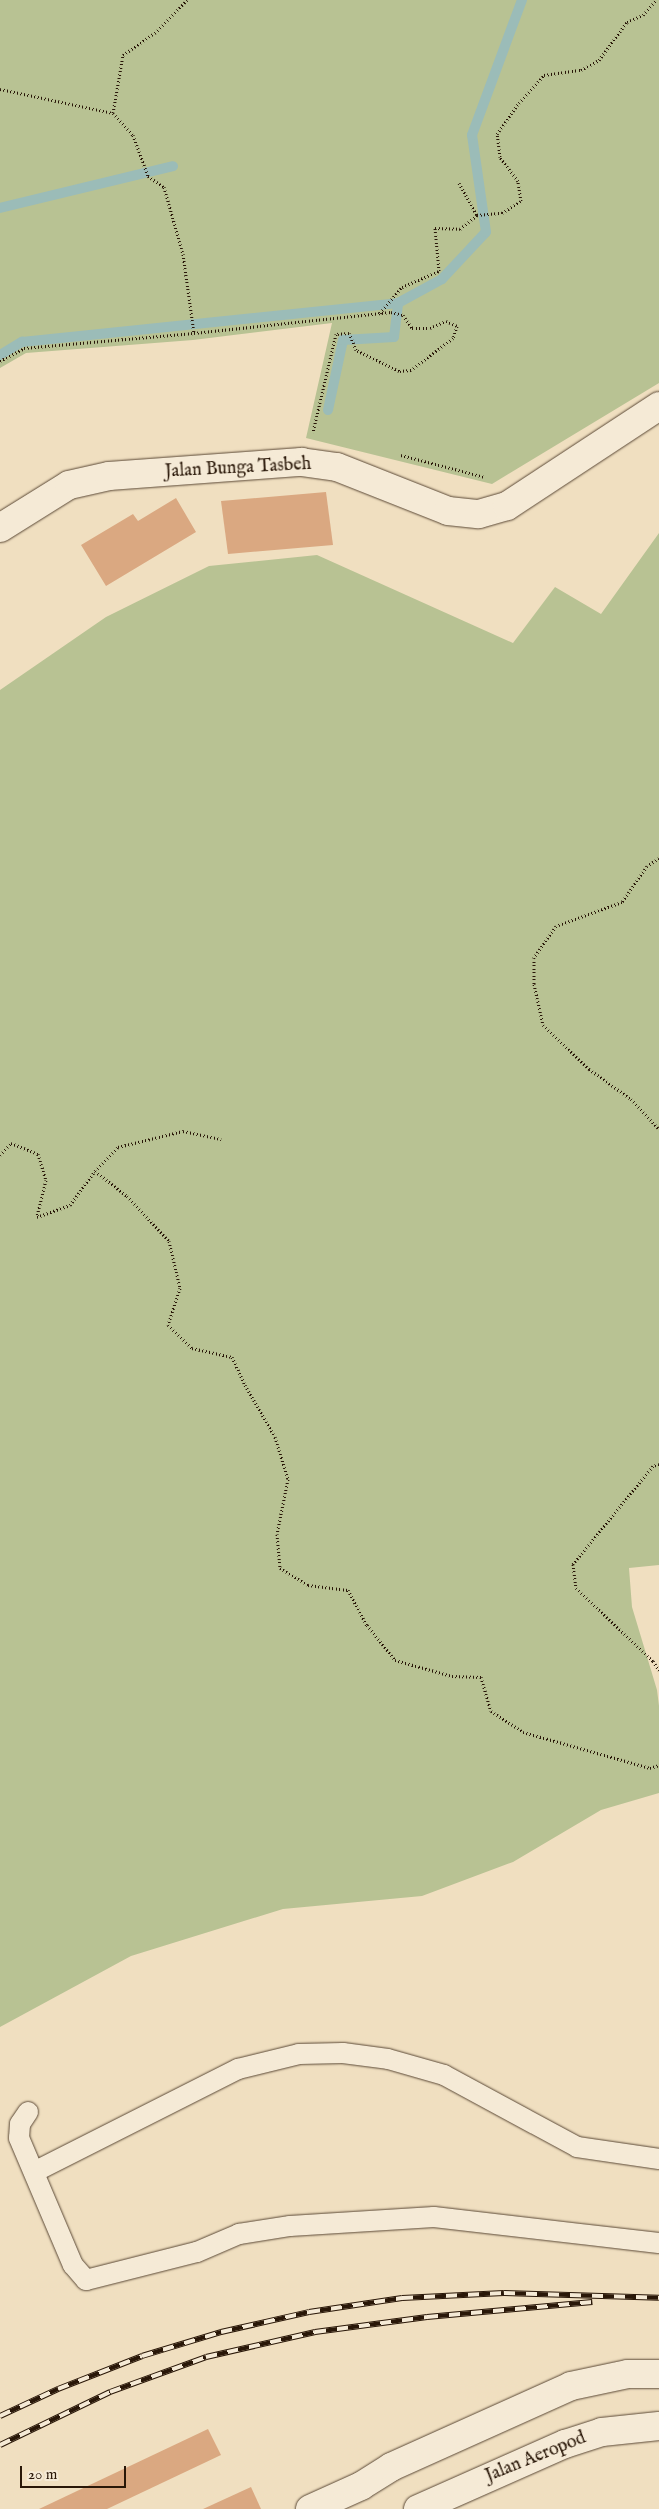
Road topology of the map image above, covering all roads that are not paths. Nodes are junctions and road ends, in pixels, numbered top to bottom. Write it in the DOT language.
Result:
graph roads {
  1 [pos="659,406"];
  2 [pos="0,528"];
  3 [pos="28,2112"];
  4 [pos="659,2160"];
  5 [pos="34,2172"];
  6 [pos="659,2243"];
  7 [pos="659,2374"];
  8 [pos="659,2426"];
  9 [pos="310,2509"];
  10 [pos="418,2509"];
  1 -- 2 [label="street, Jalan Bunga Tasbeh"];
  3 -- 5 [label="lane"];
  4 -- 5 [label="lane"];
  5 -- 6 [label="lane"];
  7 -- 9 [label="street"];
  8 -- 10 [label="street, Jalan Aeropod"];
}
